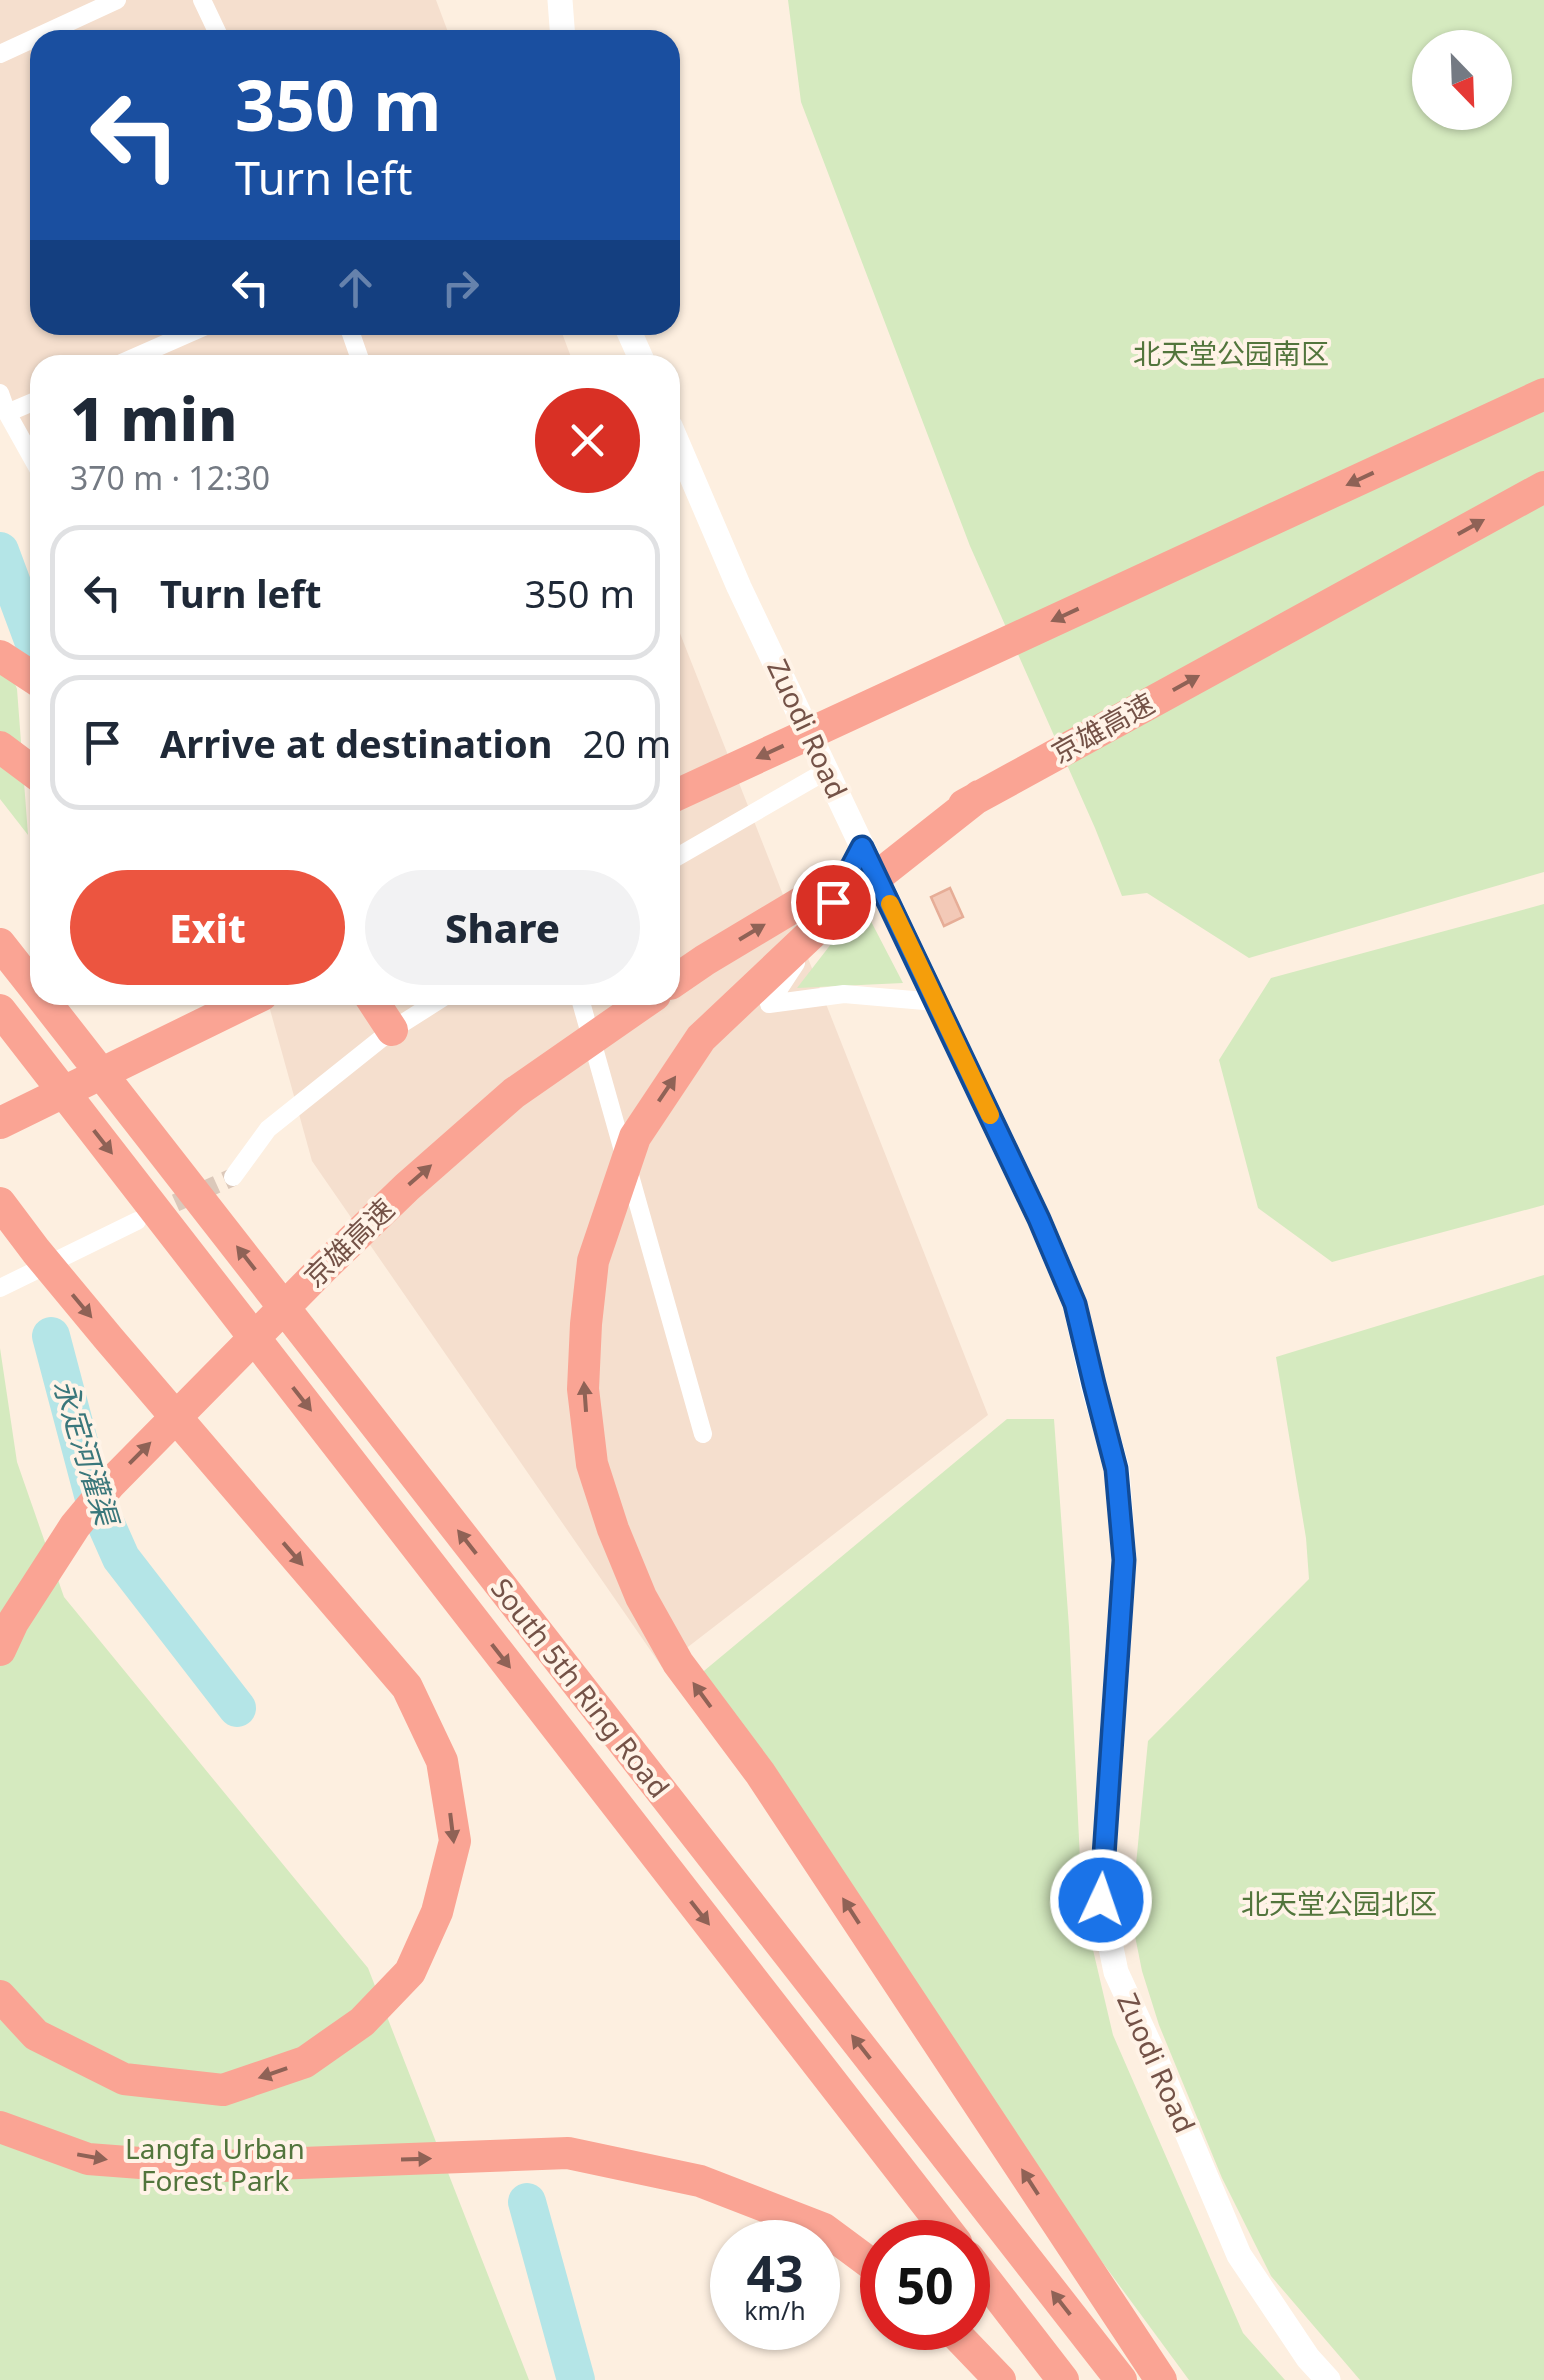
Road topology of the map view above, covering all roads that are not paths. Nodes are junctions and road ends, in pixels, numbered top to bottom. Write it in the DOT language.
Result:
graph roads {
  1 [pos="117,0"];
  2 [pos="202,0"];
  3 [pos="560,0"];
  4 [pos="52,30"];
  5 [pos="216,30"];
  6 [pos="562,30"];
  7 [pos="30,40"];
  8 [pos="0,54"];
  9 [pos="185,335"];
  10 [pos="139,355"];
  11 [pos="0,393"];
  12 [pos="1544,394"];
  13 [pos="30,403"];
  14 [pos="7,413"];
  15 [pos="680,449"];
  16 [pos="30,454"];
  17 [pos="1544,487"];
  18 [pos="0,656"];
  19 [pos="30,676"];
  20 [pos="0,747"];
  21 [pos="30,770"];
  22 [pos="826,770"];
  23 [pos="680,793"];
  24 [pos="979,796"];
  25 [pos="862,847"];
  26 [pos="680,855"];
  27 [pos="0,944"];
  28 [pos="680,977"];
  29 [pos="30,982"];
  30 [pos="936,1002"];
  31 [pos="48,1005"];
  32 [pos="242,1005"];
  33 [pos="376,1005"];
  34 [pos="432,1005"];
  35 [pos="582,1005"];
  36 [pos="641,1005"];
  37 [pos="0,1010"];
  38 [pos="392,1030"];
  39 [pos="0,1123"];
  40 [pos="234,1177"];
  41 [pos="0,1202"];
  42 [pos="137,1221"];
  43 [pos="0,1288"];
  44 [pos="703,1434"];
  45 [pos="0,1650"];
  46 [pos="0,1996"];
  47 [pos="0,2127"];
  48 [pos="939,2220"];
  49 [pos="860,2256"];
  50 [pos="990,2285"];
  51 [pos="971,2350"];
  52 [pos="1000,2380"];
  53 [pos="1063,2380"];
  54 [pos="1120,2380"];
  55 [pos="1162,2380"];
  56 [pos="1328,2380"];
  1 -- 4 [label="street"];
  2 -- 5 [label="street"];
  3 -- 6 [label="main road"];
  7 -- 8 [label="street"];
  9 -- 10 [label="street"];
  11 -- 14 [label="street"];
  12 -- 23 [label="highway, one-way"];
  13 -- 14 [label="street"];
  14 -- 16 [label="street"];
  15 -- 22 [label="main road, Zuodi Road"];
  24 -- 17 [label="highway, 京雄高速, one-way"];
  18 -- 19 [label="highway"];
  20 -- 21 [label="highway"];
  22 -- 25 [label="main road, Zuodi Road"];
  22 -- 26 [label="street"];
  28 -- 24 [label="highway, 京雄高速, one-way"];
  55 -- 24 [label="highway, one-way"];
  25 -- 30 [label="main road, Zuodi Road"];
  25 -- 30 [label="street"];
  27 -- 29 [label="highway, South 5th Ring Road"];
  30 -- 56 [label="main road, Zuodi Road"];
  54 -- 31 [label="highway, South 5th Ring Road, one-way"];
  32 -- 39 [label="highway"];
  33 -- 38 [label="highway"];
  34 -- 38 [label="street"];
  35 -- 44 [label="street"];
  45 -- 36 [label="highway, 京雄高速, one-way"];
  37 -- 48 [label="highway, South 5th Ring Road, one-way"];
  38 -- 40 [label="street"];
  41 -- 46 [label="highway, one-way"];
  42 -- 43 [label="street"];
  47 -- 49 [label="highway, one-way"];
  50 -- 53 [label="highway"];
  51 -- 52 [label="highway"];
}
